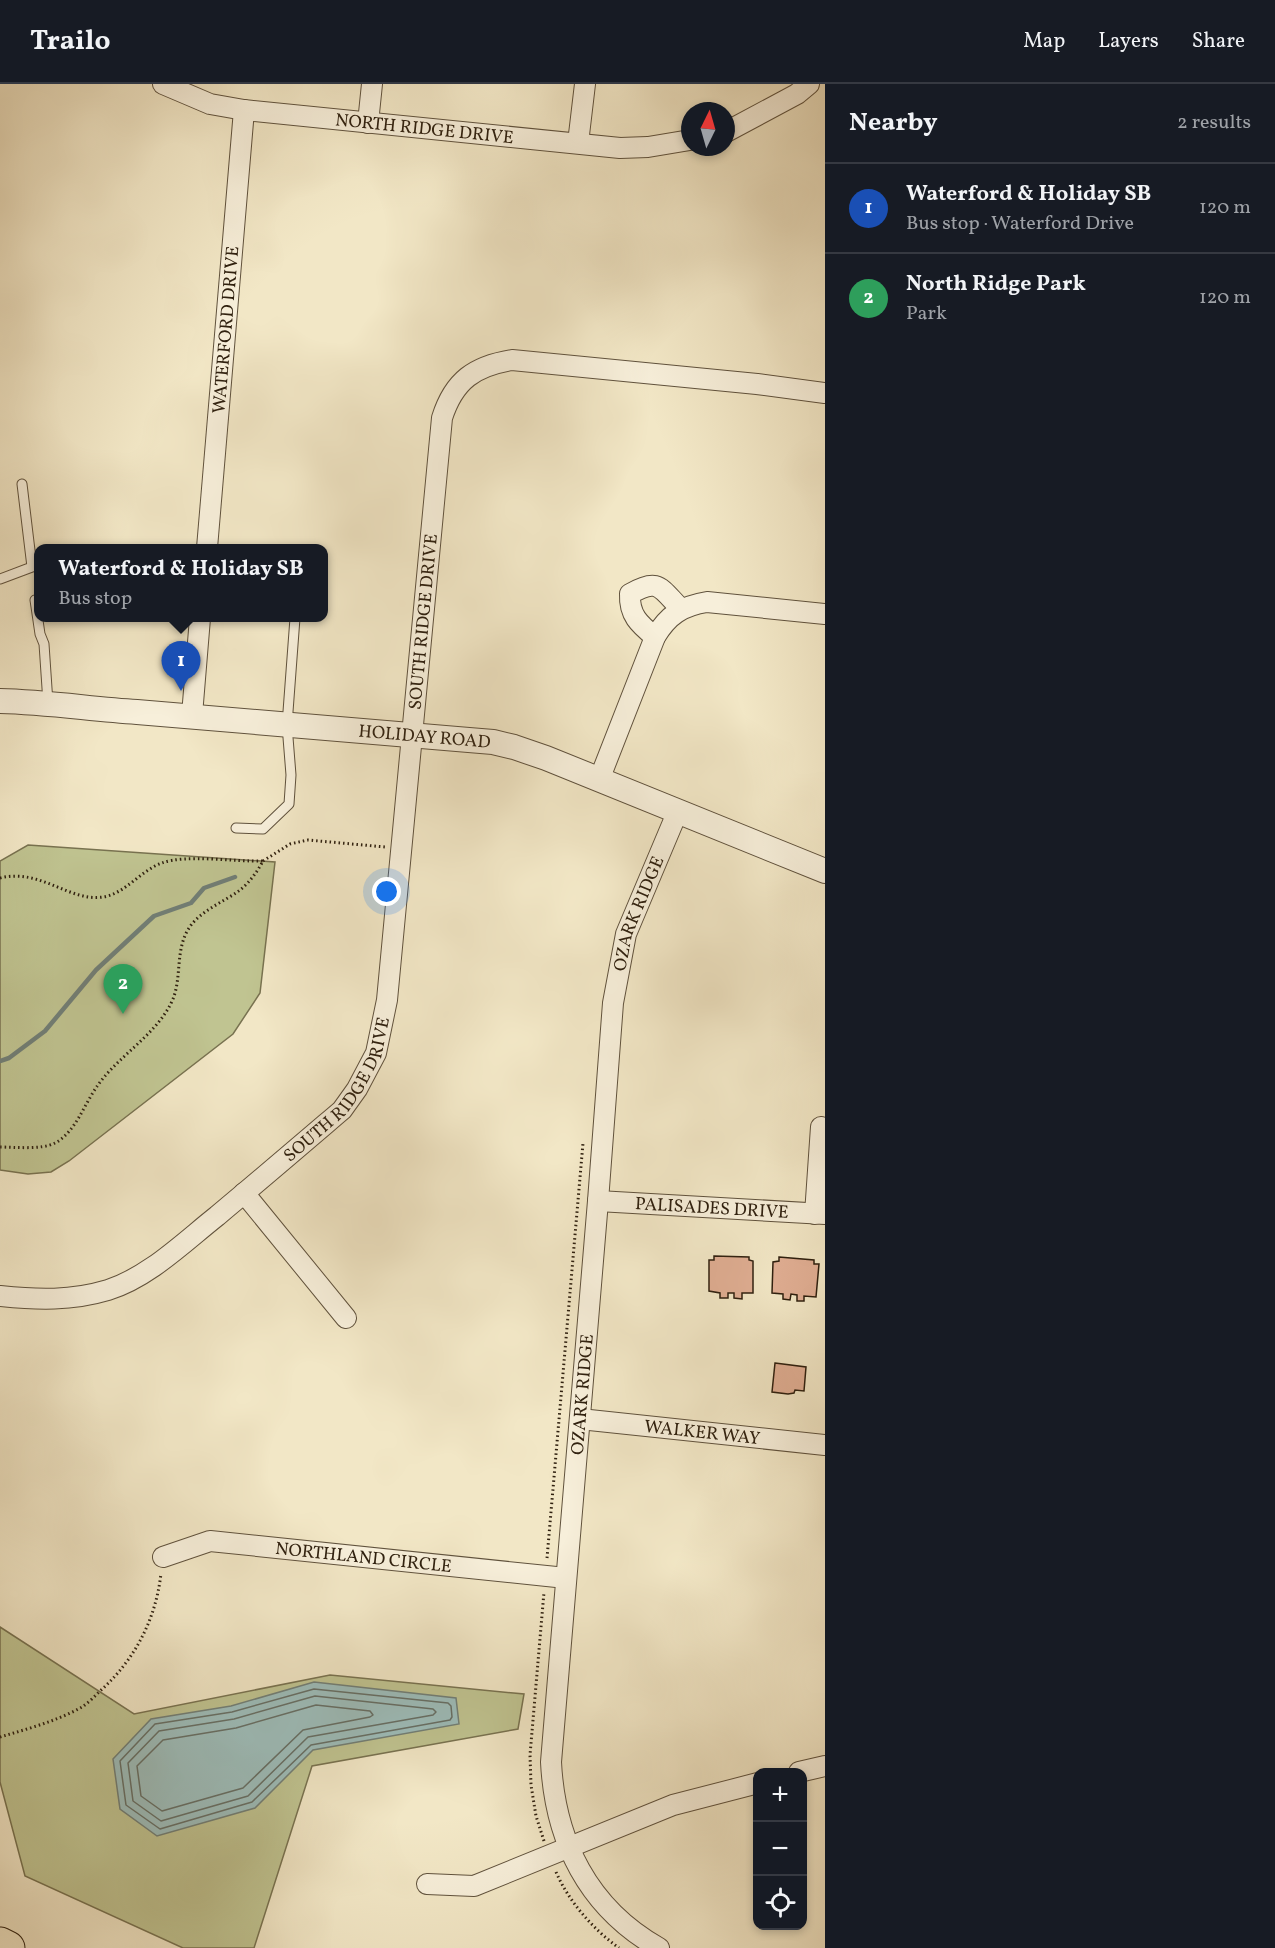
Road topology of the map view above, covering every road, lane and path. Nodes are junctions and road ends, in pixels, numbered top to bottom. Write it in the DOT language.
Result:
graph roads {
  1 [pos="163,84"];
  2 [pos="372,84"];
  3 [pos="585,84"];
  4 [pos="809,84"];
  5 [pos="244,110"];
  6 [pos="368,123"];
  7 [pos="735,127"];
  8 [pos="681,142"];
  9 [pos="578,143"];
  10 [pos="825,393"];
  11 [pos="22,484"];
  12 [pos="207,544"];
  13 [pos="0,579"];
  14 [pos="681,609"];
  15 [pos="825,614"];
  16 [pos="38,622"];
  17 [pos="200,622"];
  18 [pos="295,622"];
  19 [pos="655,637"];
  20 [pos="0,701"];
  21 [pos="48,703"];
  22 [pos="192,715"];
  23 [pos="287,725"];
  24 [pos="413,735"];
  25 [pos="599,780"];
  26 [pos="677,813"];
  27 [pos="236,828"];
  28 [pos="403,849"];
  29 [pos="263,861"];
  30 [pos="825,871"];
  31 [pos="0,878"];
  32 [pos="821,1127"];
  33 [pos="583,1140"];
  34 [pos="0,1147"];
  35 [pos="244,1193"];
  36 [pos="598,1201"];
  37 [pos="820,1214"];
  38 [pos="0,1296"];
  39 [pos="346,1318"];
  40 [pos="580,1419"];
  41 [pos="825,1445"];
  42 [pos="163,1557"];
  43 [pos="546,1575"];
  44 [pos="566,1578"];
  45 [pos="0,1737"];
  46 [pos="825,1766"];
  47 [pos="807,1771"];
  48 [pos="753,1784"];
  49 [pos="536,1816"];
  50 [pos="567,1847"];
  51 [pos="427,1884"];
  52 [pos="0,1944"];
  53 [pos="8,1948"];
  54 [pos="659,1948"];
  1 -- 5 [label="street, NORTH RIDGE DRIVE"];
  2 -- 6 [label="street"];
  3 -- 9 [label="street"];
  4 -- 7 [label="street"];
  5 -- 6 [label="street, NORTH RIDGE DRIVE"];
  5 -- 12 [label="street, WATERFORD DRIVE"];
  6 -- 9 [label="street, NORTH RIDGE DRIVE"];
  8 -- 9 [label="street, NORTH RIDGE DRIVE"];
  10 -- 24 [label="street, SOUTH RIDGE DRIVE"];
  11 -- 13 [label="lane"];
  14 -- 15 [label="street"];
  14 -- 19 [label="street"];
  14 -- 19 [label="street"];
  16 -- 21 [label="lane"];
  17 -- 22 [label="street"];
  18 -- 23 [label="lane"];
  19 -- 25 [label="street"];
  20 -- 21 [label="street, HOLIDAY ROAD"];
  21 -- 22 [label="street, HOLIDAY ROAD"];
  22 -- 23 [label="street, HOLIDAY ROAD"];
  23 -- 24 [label="street, HOLIDAY ROAD"];
  23 -- 27 [label="lane"];
  24 -- 25 [label="street, HOLIDAY ROAD"];
  24 -- 28 [label="street, SOUTH RIDGE DRIVE"];
  25 -- 26 [label="street, HOLIDAY ROAD"];
  26 -- 30 [label="street, HOLIDAY ROAD"];
  26 -- 36 [label="street, OZARK RIDGE"];
  28 -- 29 [label="path"];
  28 -- 35 [label="street, SOUTH RIDGE DRIVE"];
  29 -- 31 [label="path"];
  29 -- 34 [label="path"];
  32 -- 37 [label="street"];
  33 -- 43 [label="path"];
  35 -- 38 [label="street, SOUTH RIDGE DRIVE"];
  35 -- 39 [label="street"];
  36 -- 37 [label="street, PALISADES DRIVE"];
  36 -- 40 [label="street, OZARK RIDGE"];
  40 -- 41 [label="street, WALKER WAY"];
  40 -- 44 [label="street, OZARK RIDGE"];
  42 -- 43 [label="street, NORTHLAND CIRCLE"];
  42 -- 45 [label="path"];
  43 -- 44 [label="street, NORTHLAND CIRCLE"];
  43 -- 49 [label="path"];
  44 -- 50 [label="street, OZARK RIDGE"];
  46 -- 47 [label="street"];
  48 -- 50 [label="street"];
  50 -- 51 [label="street"];
  50 -- 54 [label="street, OZARK RIDGE"];
  52 -- 53 [label="highway"];
}
